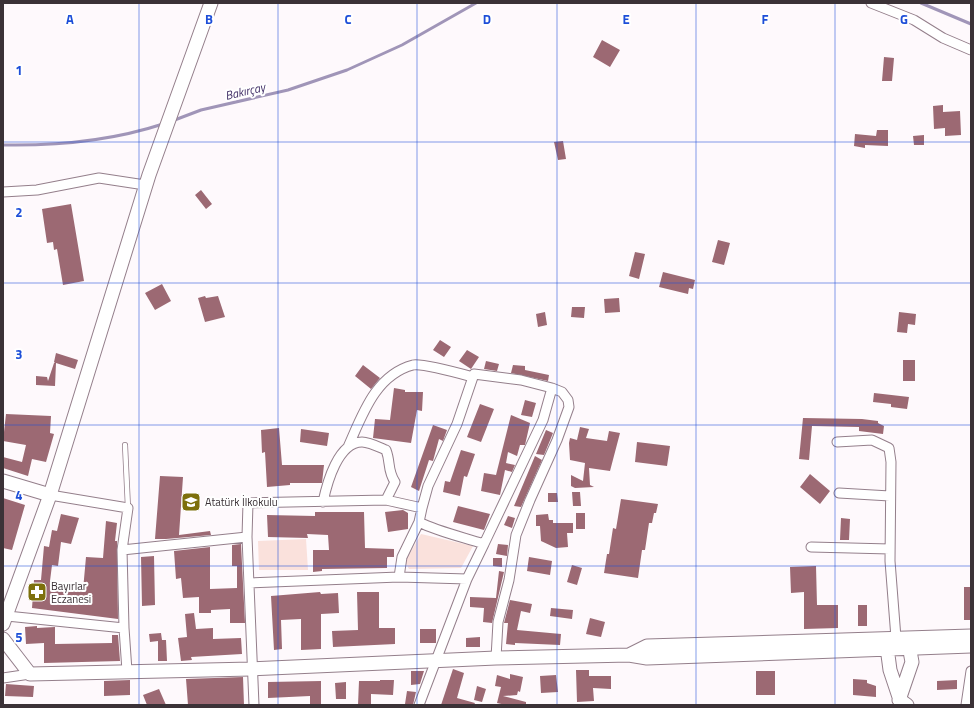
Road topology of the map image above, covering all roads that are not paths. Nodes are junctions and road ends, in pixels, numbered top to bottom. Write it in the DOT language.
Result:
graph roads {
  1 [pos="211,3"];
  2 [pos="871,3"];
  3 [pos="971,50"];
  4 [pos="147,180"];
  5 [pos="3,192"];
  6 [pos="473,377"];
  7 [pos="552,388"];
  8 [pos="837,442"];
  9 [pos="125,445"];
  10 [pos="348,447"];
  11 [pos="3,480"];
  12 [pos="839,492"];
  13 [pos="50,495"];
  14 [pos="890,496"];
  15 [pos="386,500"];
  16 [pos="323,502"];
  17 [pos="128,508"];
  18 [pos="422,508"];
  19 [pos="419,522"];
  20 [pos="247,537"];
  21 [pos="484,544"];
  22 [pos="811,547"];
  23 [pos="890,549"];
  24 [pos="122,550"];
  25 [pos="399,577"];
  26 [pos="467,579"];
  27 [pos="250,583"];
  28 [pos="5,620"];
  29 [pos="124,628"];
  30 [pos="971,636"];
  31 [pos="3,639"];
  32 [pos="897,642"];
  33 [pos="971,646"];
  34 [pos="496,658"];
  35 [pos="435,661"];
  36 [pos="251,669"];
  37 [pos="127,671"];
  38 [pos="971,671"];
  39 [pos="30,674"];
  40 [pos="3,678"];
  41 [pos="900,704"];
  42 [pos="254,705"];
  43 [pos="419,705"];
  44 [pos="966,705"];
  1 -- 4 [label="main road"];
  2 -- 3 [label="street"];
  4 -- 5 [label="street"];
  4 -- 13 [label="main road"];
  6 -- 7 [label="street"];
  6 -- 10 [label="street"];
  6 -- 18 [label="street"];
  7 -- 21 [label="street"];
  7 -- 34 [label="street"];
  8 -- 14 [label="street"];
  9 -- 17 [label="lane"];
  10 -- 15 [label="street"];
  10 -- 16 [label="street"];
  11 -- 13 [label="main road"];
  12 -- 14 [label="street"];
  13 -- 17 [label="street"];
  13 -- 28 [label="main road"];
  14 -- 23 [label="street"];
  15 -- 16 [label="street"];
  15 -- 18 [label="street"];
  16 -- 20 [label="street"];
  17 -- 24 [label="street"];
  18 -- 19 [label="street"];
  19 -- 21 [label="street"];
  19 -- 25 [label="street"];
  20 -- 24 [label="street"];
  20 -- 27 [label="street"];
  21 -- 26 [label="street"];
  22 -- 23 [label="street"];
  23 -- 32 [label="street"];
  24 -- 29 [label="street"];
  25 -- 26 [label="street"];
  25 -- 27 [label="street"];
  26 -- 35 [label="street"];
  27 -- 36 [label="street"];
  28 -- 29 [label="street"];
  29 -- 37 [label="street"];
  30 -- 32 [label="main road"];
  31 -- 39 [label="main road"];
  32 -- 33 [label="main road"];
  32 -- 34 [label="main road"];
  32 -- 41 [label="main road"];
  32 -- 41 [label="main road"];
  34 -- 35 [label="main road"];
  35 -- 36 [label="main road"];
  35 -- 43 [label="street"];
  36 -- 37 [label="main road"];
  36 -- 42 [label="street"];
  37 -- 39 [label="main road"];
  38 -- 44 [label="street"];
  39 -- 40 [label="street"];
}
